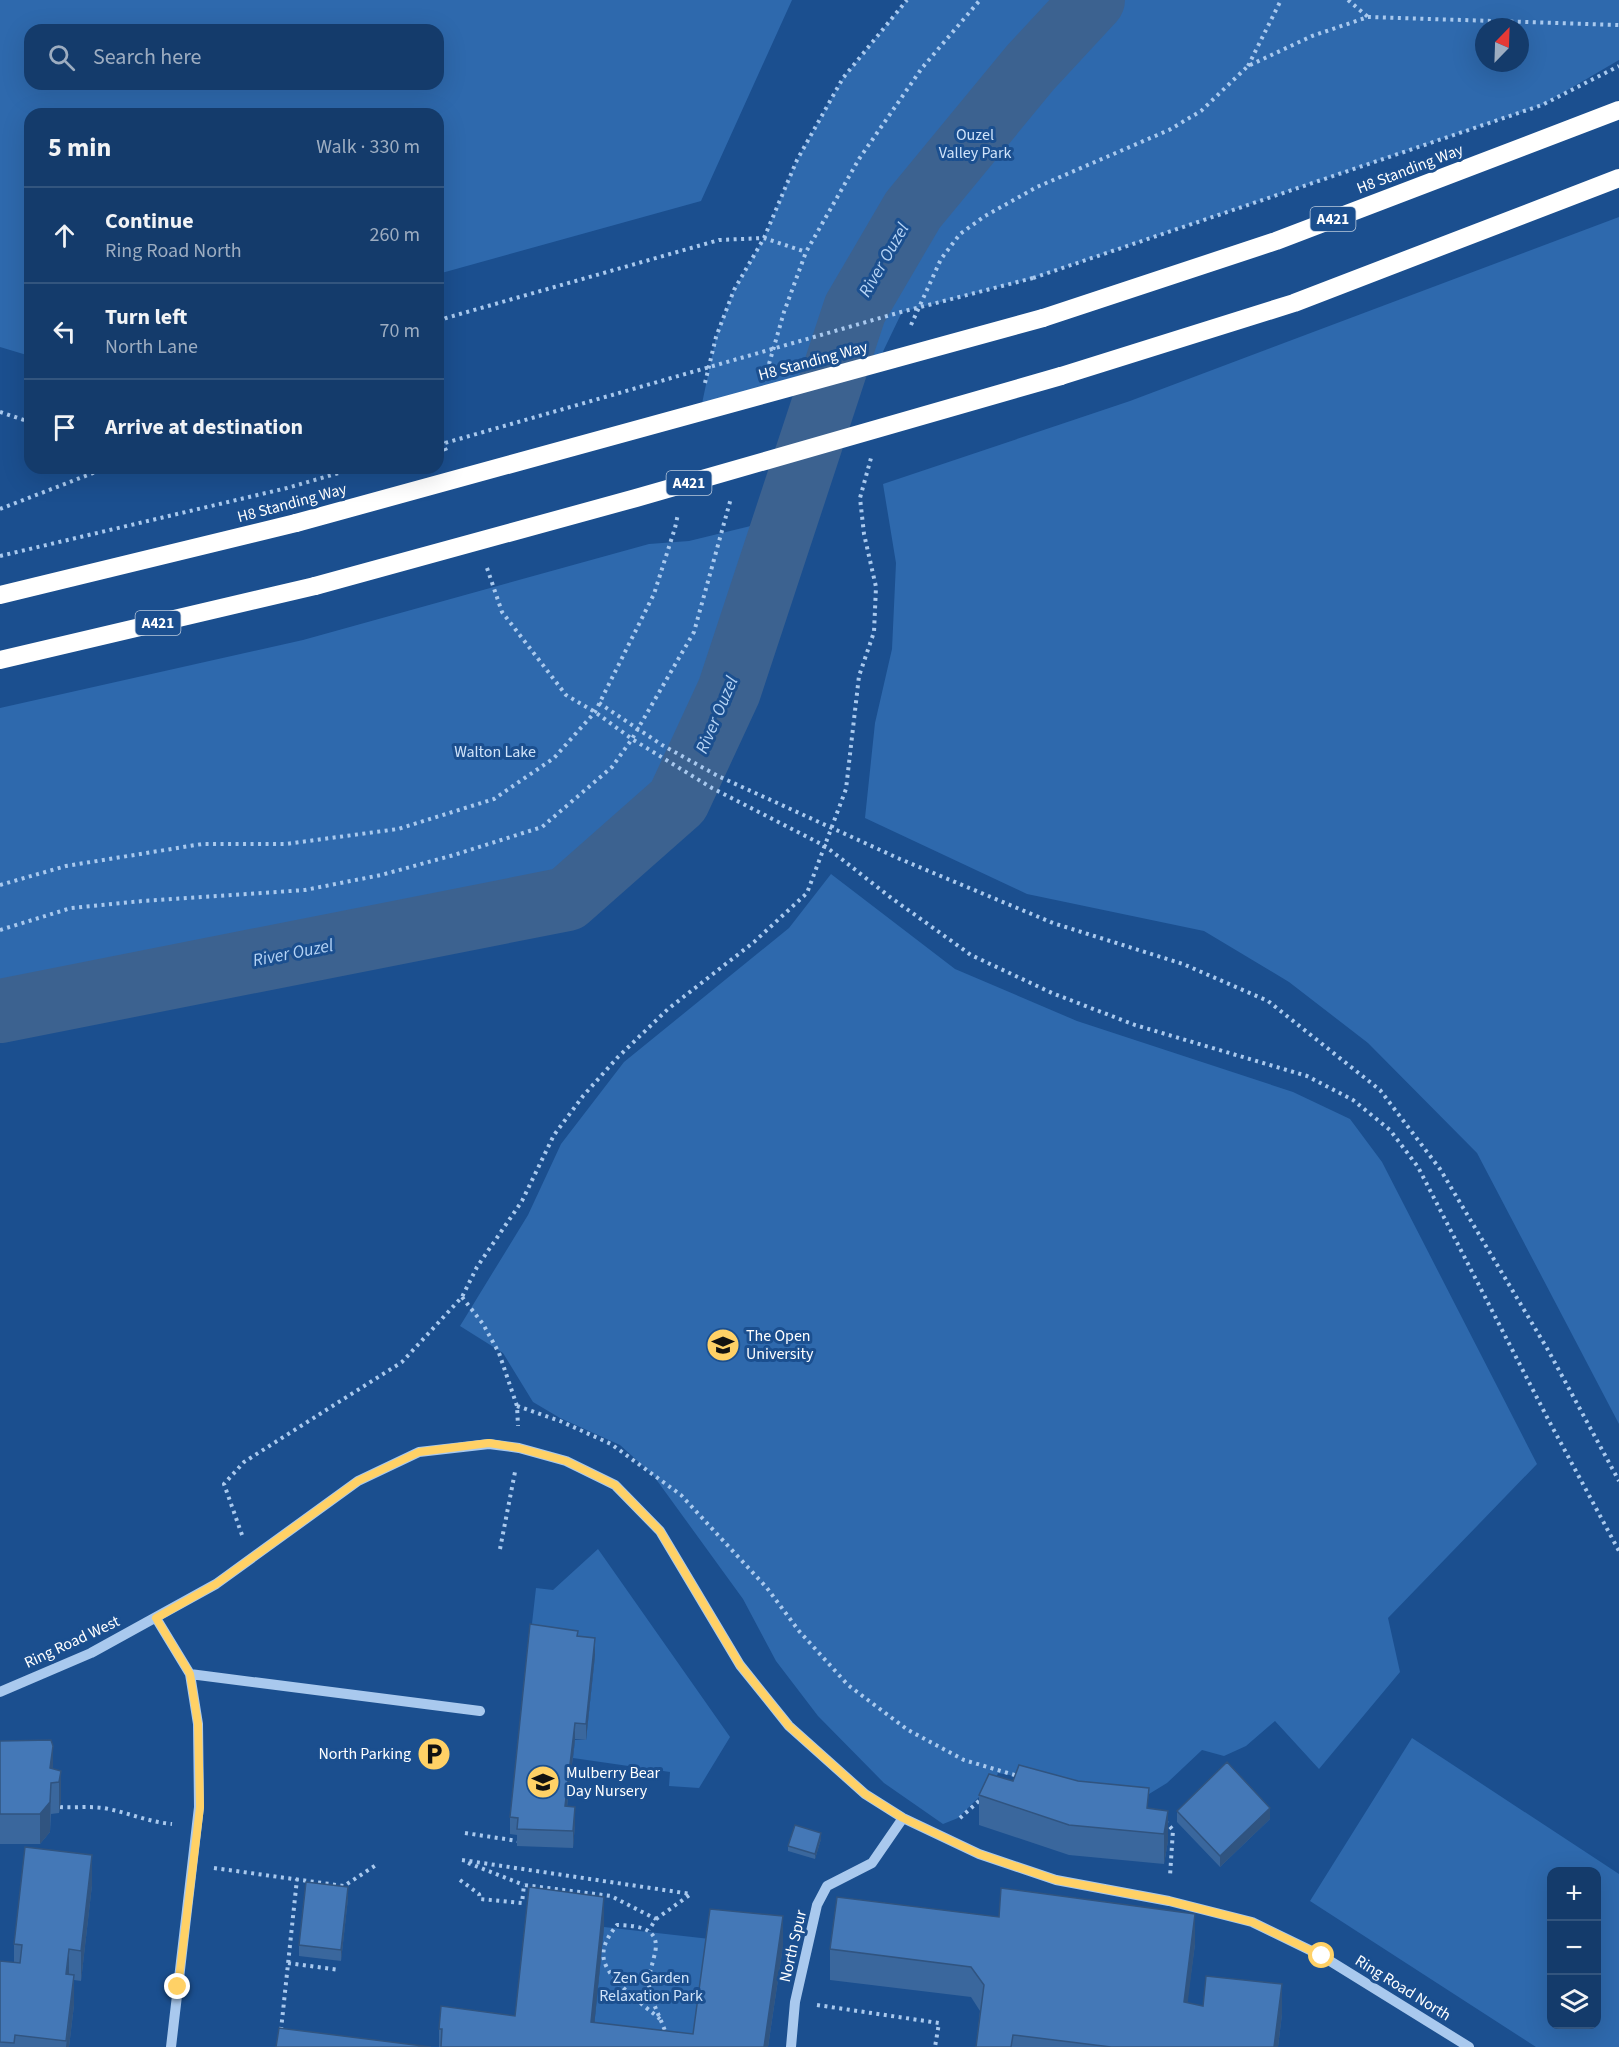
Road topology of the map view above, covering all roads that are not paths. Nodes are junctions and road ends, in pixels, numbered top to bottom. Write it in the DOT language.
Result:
graph roads {
  1 [pos="1619,110"];
  2 [pos="1619,178"];
  3 [pos="0,596"];
  4 [pos="0,660"];
  5 [pos="156,1618"];
  6 [pos="190,1674"];
  7 [pos="0,1692"];
  8 [pos="480,1711"];
  9 [pos="903,1818"];
  10 [pos="171,2047"];
  11 [pos="791,2047"];
  12 [pos="1469,2047"];
  1 -- 3 [label="highway, H8 Standing Way / A421, bridge"];
  2 -- 4 [label="highway, A421, bridge"];
  5 -- 6 [label="lane"];
  5 -- 7 [label="lane, Ring Road West"];
  5 -- 9 [label="lane, Ring Road North"];
  6 -- 8 [label="lane"];
  6 -- 10 [label="lane"];
  9 -- 11 [label="lane, North Spur"];
  9 -- 12 [label="lane, Ring Road North"];
}
